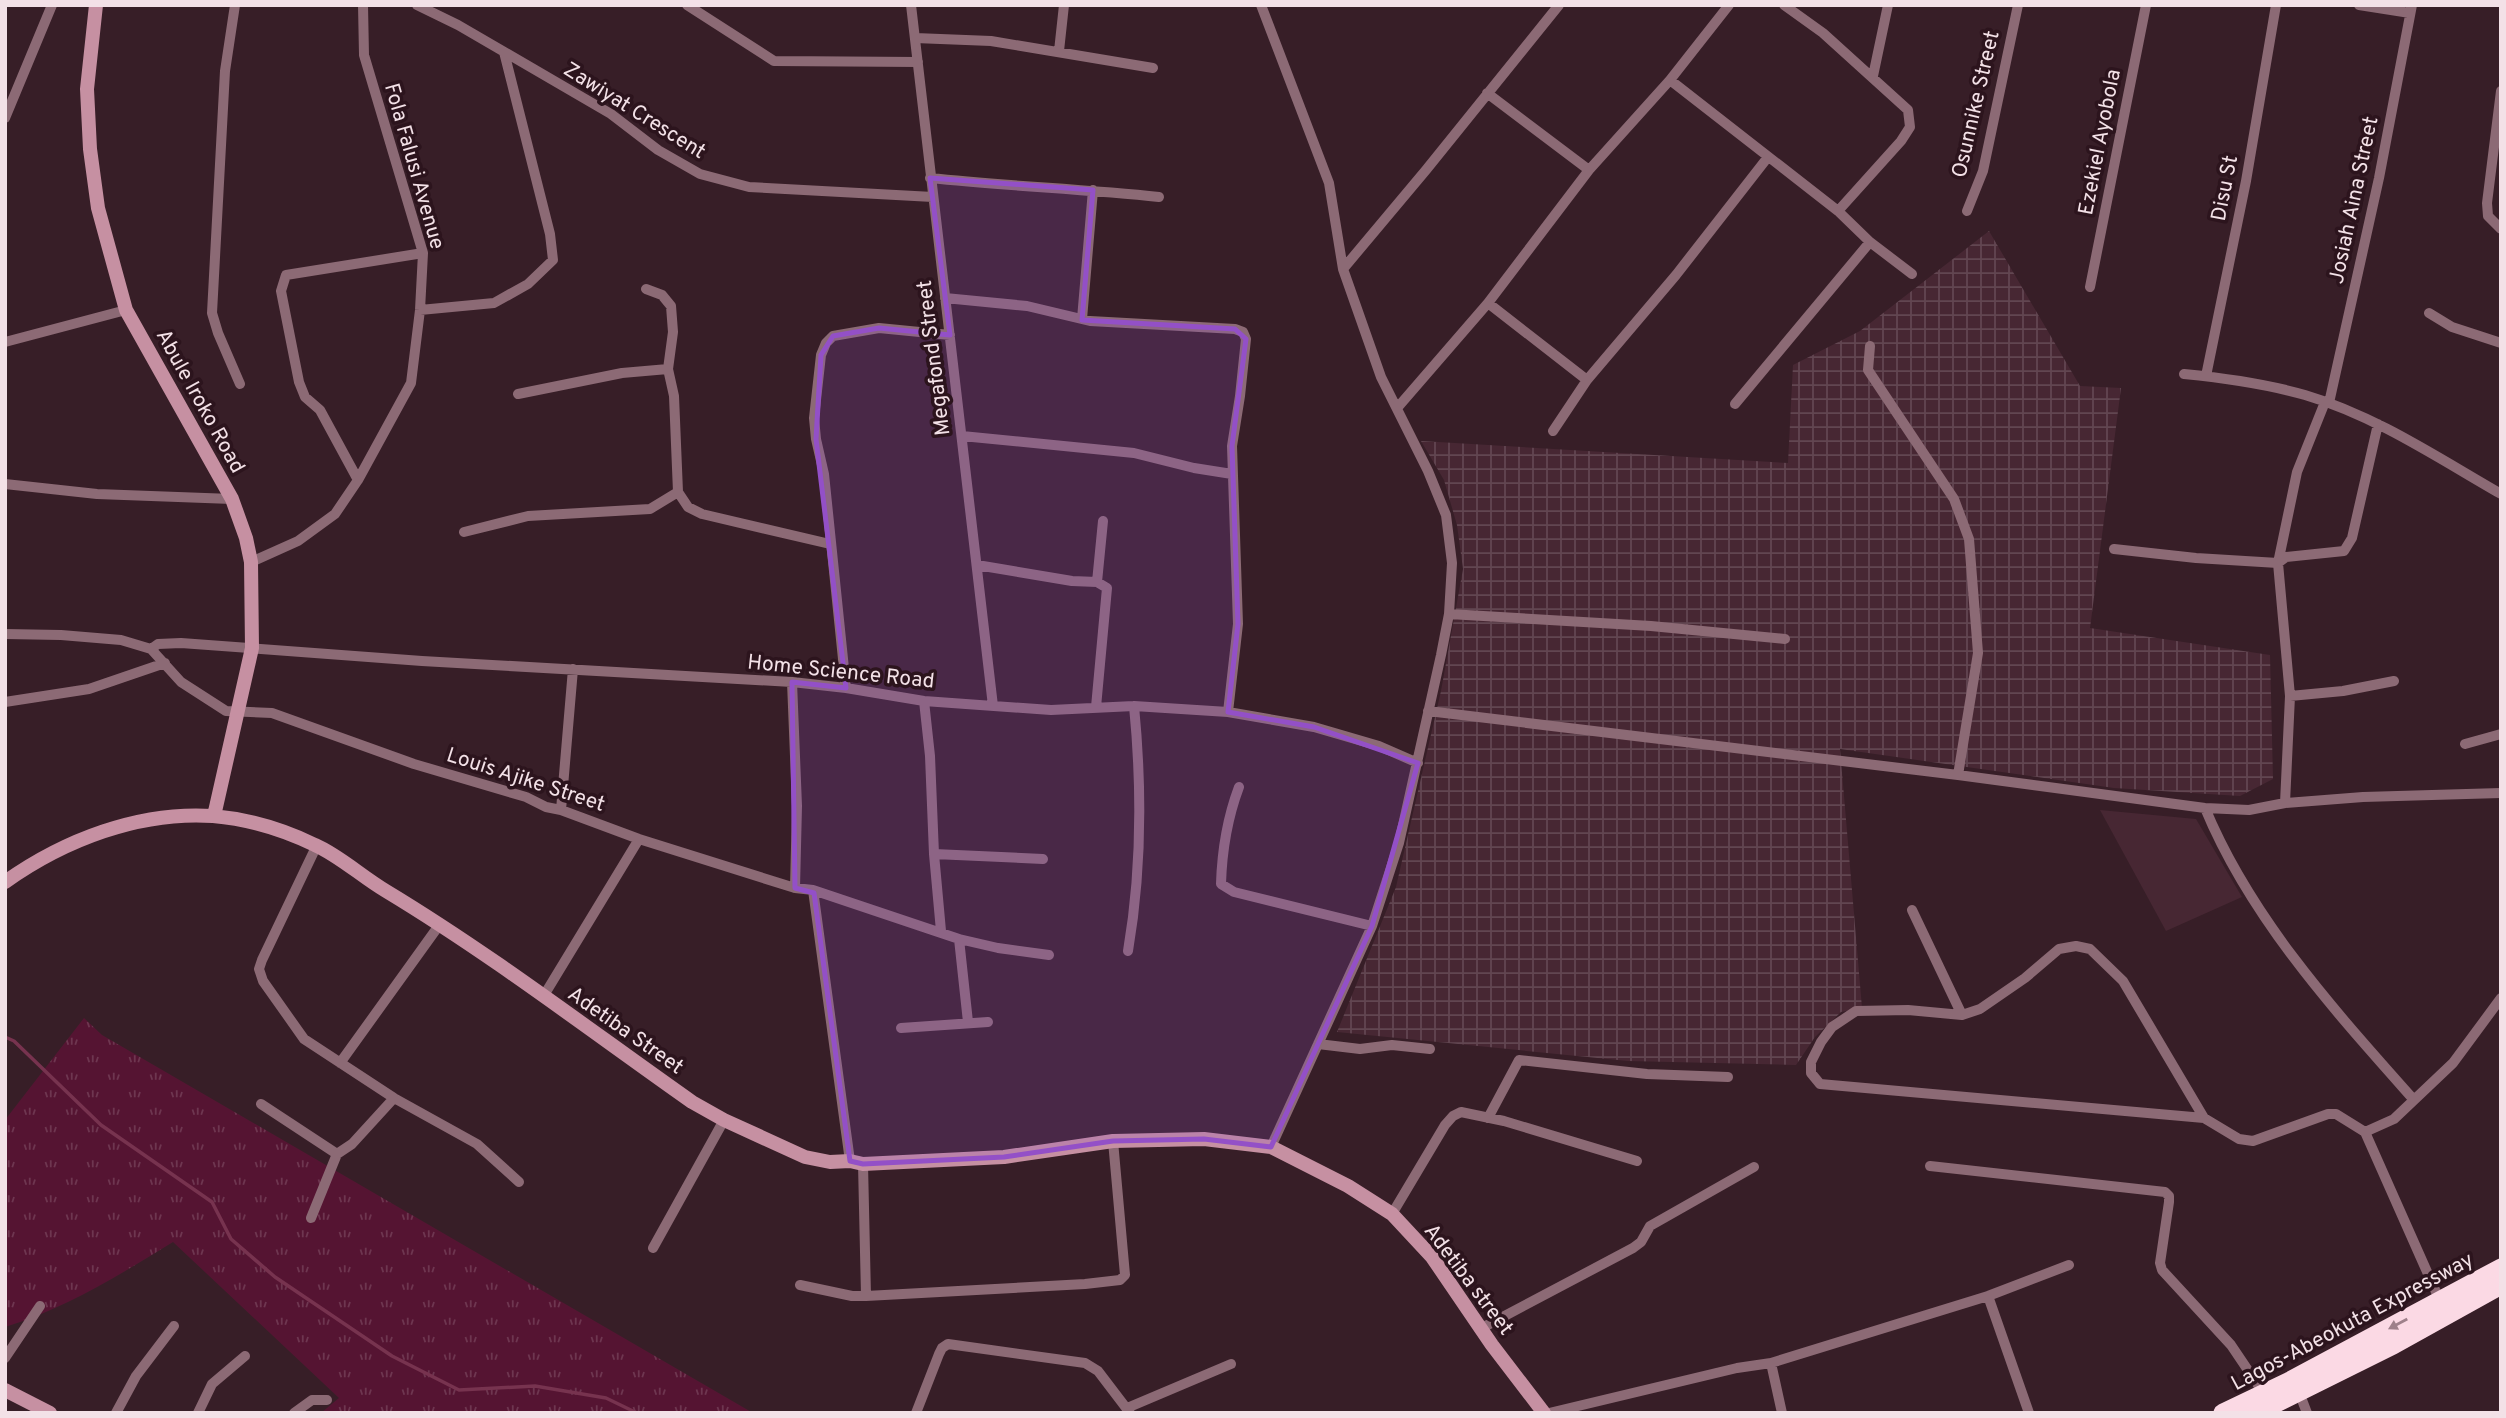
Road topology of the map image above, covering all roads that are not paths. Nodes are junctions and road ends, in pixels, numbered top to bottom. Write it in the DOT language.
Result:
graph roads {
  1 [pos="52,5"];
  2 [pos="96,5"];
  3 [pos="234,5"];
  4 [pos="363,5"];
  5 [pos="420,5"];
  6 [pos="687,5"];
  7 [pos="911,5"];
  8 [pos="1064,5"];
  9 [pos="1261,5"];
  10 [pos="1559,5"];
  11 [pos="1729,5"];
  12 [pos="1784,5"];
  13 [pos="1888,5"];
  14 [pos="2018,5"];
  15 [pos="2146,5"];
  16 [pos="2276,5"];
  17 [pos="2359,5"];
  18 [pos="2411,9"];
  19 [pos="915,38"];
  20 [pos="1059,51"];
  21 [pos="504,52"];
  22 [pos="918,62"];
  23 [pos="1153,68"];
  24 [pos="1873,76"];
  25 [pos="1670,80"];
  26 [pos="2501,91"];
  27 [pos="1487,93"];
  28 [pos="5,118"];
  29 [pos="1768,157"];
  30 [pos="1590,170"];
  31 [pos="930,177"];
  32 [pos="1093,190"];
  33 [pos="933,197"];
  34 [pos="1158,197"];
  35 [pos="1838,211"];
  36 [pos="1967,211"];
  37 [pos="2501,229"];
  38 [pos="1870,242"];
  39 [pos="423,254"];
  40 [pos="1343,269"];
  41 [pos="1912,275"];
  42 [pos="2090,287"];
  43 [pos="646,289"];
  44 [pos="945,298"];
  45 [pos="1488,303"];
  46 [pos="126,310"];
  47 [pos="420,310"];
  48 [pos="2429,313"];
  49 [pos="1083,319"];
  50 [pos="950,335"];
  51 [pos="5,342"];
  52 [pos="2501,344"];
  53 [pos="1870,346"];
  54 [pos="668,369"];
  55 [pos="2184,374"];
  56 [pos="2206,376"];
  57 [pos="1587,380"];
  58 [pos="240,384"];
  59 [pos="518,394"];
  60 [pos="2327,402"];
  61 [pos="1735,404"];
  62 [pos="1398,407"];
  63 [pos="2378,424"];
  64 [pos="1553,431"];
  65 [pos="962,436"];
  66 [pos="1232,474"];
  67 [pos="358,480"];
  68 [pos="5,484"];
  69 [pos="678,492"];
  70 [pos="2501,494"];
  71 [pos="232,499"];
  72 [pos="1102,521"];
  73 [pos="464,532"];
  74 [pos="830,544"];
  75 [pos="2114,549"];
  76 [pos="251,562"];
  77 [pos="2278,563"];
  78 [pos="977,565"];
  79 [pos="1097,582"];
  80 [pos="1449,614"];
  81 [pos="5,634"];
  82 [pos="1785,639"];
  83 [pos="251,648"];
  84 [pos="151,649"];
  85 [pos="166,663"];
  86 [pos="573,669"];
  87 [pos="2394,681"];
  88 [pos="792,682"];
  89 [pos="846,688"];
  90 [pos="2290,696"];
  91 [pos="924,701"];
  92 [pos="5,702"];
  93 [pos="993,706"];
  94 [pos="1134,706"];
  95 [pos="1096,707"];
  96 [pos="238,711"];
  97 [pos="1428,711"];
  98 [pos="1228,712"];
  99 [pos="2501,734"];
  100 [pos="2465,744"];
  101 [pos="1418,763"];
  102 [pos="1958,775"];
  103 [pos="1238,787"];
  104 [pos="2501,793"];
  105 [pos="2285,803"];
  106 [pos="2205,807"];
  107 [pos="561,810"];
  108 [pos="214,816"];
  109 [pos="639,839"];
  110 [pos="317,845"];
  111 [pos="934,855"];
  112 [pos="1043,859"];
  113 [pos="5,883"];
  114 [pos="795,888"];
  115 [pos="813,890"];
  116 [pos="1912,910"];
  117 [pos="440,924"];
  118 [pos="1372,926"];
  119 [pos="941,931"];
  120 [pos="959,939"];
  121 [pos="1128,951"];
  122 [pos="1049,955"];
  123 [pos="543,998"];
  124 [pos="2501,998"];
  125 [pos="1962,1015"];
  126 [pos="968,1022"];
  127 [pos="988,1022"];
  128 [pos="901,1028"];
  129 [pos="1318,1044"];
  130 [pos="1430,1049"];
  131 [pos="340,1063"];
  132 [pos="1728,1077"];
  133 [pos="394,1098"];
  134 [pos="2414,1100"];
  135 [pos="261,1104"];
  136 [pos="1488,1118"];
  137 [pos="2204,1118"];
  138 [pos="724,1120"];
  139 [pos="2365,1132"];
  140 [pos="1113,1141"];
  141 [pos="1272,1147"];
  142 [pos="337,1154"];
  143 [pos="1637,1161"];
  144 [pos="856,1162"];
  145 [pos="1930,1166"];
  146 [pos="1754,1167"];
  147 [pos="519,1182"];
  148 [pos="1392,1214"];
  149 [pos="311,1218"];
  150 [pos="653,1248"];
  151 [pos="2069,1265"];
  152 [pos="2501,1268"];
  153 [pos="800,1285"];
  154 [pos="2501,1285"];
  155 [pos="866,1296"];
  156 [pos="1988,1296"];
  157 [pos="2440,1301"];
  158 [pos="40,1306"];
  159 [pos="174,1326"];
  160 [pos="1480,1329"];
  161 [pos="245,1356"];
  162 [pos="5,1358"];
  163 [pos="1771,1363"];
  164 [pos="1231,1364"];
  165 [pos="5,1391"];
  166 [pos="2299,1392"];
  167 [pos="2264,1394"];
  168 [pos="327,1400"];
  169 [pos="1129,1410"];
  170 [pos="50,1413"];
  171 [pos="116,1413"];
  172 [pos="198,1413"];
  173 [pos="294,1413"];
  174 [pos="916,1413"];
  175 [pos="1546,1413"];
  176 [pos="1782,1413"];
  177 [pos="2029,1413"];
  178 [pos="2223,1413"];
  179 [pos="2256,1413"];
  180 [pos="2307,1413"];
  1 -- 28 [label="street"];
  2 -- 46 [label="street, Abule Iroko Road"];
  3 -- 58 [label="street"];
  4 -- 39 [label="street, Fola Falusi Avenue"];
  5 -- 21 [label="street, Zawiyat Crescent"];
  6 -- 22 [label="street"];
  7 -- 19 [label="street, Megafond Street"];
  8 -- 20 [label="street"];
  9 -- 40 [label="street"];
  10 -- 27 [label="street"];
  11 -- 25 [label="street"];
  12 -- 24 [label="street"];
  13 -- 24 [label="street"];
  14 -- 36 [label="street, Osunnike Street"];
  15 -- 42 [label="street, Ezekiel Ayobola"];
  16 -- 56 [label="street, Disu St"];
  17 -- 18 [label="street"];
  18 -- 60 [label="street, Josiah Aina Street"];
  19 -- 20 [label="street"];
  19 -- 22 [label="street, Megafond Street"];
  20 -- 23 [label="street"];
  21 -- 33 [label="street, Zawiyat Crescent"];
  21 -- 47 [label="street"];
  22 -- 31 [label="street, Megafond Street"];
  24 -- 35 [label="street"];
  25 -- 29 [label="street"];
  25 -- 30 [label="street"];
  26 -- 37 [label="street"];
  27 -- 30 [label="street"];
  27 -- 40 [label="street"];
  29 -- 35 [label="street"];
  29 -- 57 [label="street"];
  30 -- 45 [label="street"];
  31 -- 32 [label="street"];
  31 -- 33 [label="street, Megafond Street"];
  32 -- 34 [label="street"];
  32 -- 49 [label="street"];
  33 -- 44 [label="street, Megafond Street"];
  35 -- 38 [label="street"];
  38 -- 41 [label="street"];
  38 -- 61 [label="street"];
  39 -- 47 [label="street, Fola Falusi Avenue"];
  39 -- 67 [label="street"];
  40 -- 62 [label="street"];
  43 -- 54 [label="street"];
  44 -- 49 [label="street"];
  44 -- 50 [label="street, Megafond Street"];
  45 -- 57 [label="street"];
  45 -- 62 [label="street"];
  46 -- 51 [label="street"];
  46 -- 71 [label="street, Abule Iroko Road"];
  47 -- 67 [label="street, Fola Falusi Avenue"];
  48 -- 52 [label="street"];
  49 -- 66 [label="street"];
  50 -- 65 [label="street, Megafond Street"];
  50 -- 74 [label="street"];
  53 -- 102 [label="street"];
  54 -- 59 [label="street"];
  54 -- 69 [label="street"];
  55 -- 56 [label="street"];
  56 -- 60 [label="street"];
  57 -- 64 [label="street"];
  60 -- 63 [label="street"];
  60 -- 77 [label="street, Josiah Aina Street"];
  62 -- 80 [label="street"];
  63 -- 70 [label="street"];
  63 -- 77 [label="street"];
  65 -- 66 [label="street"];
  65 -- 78 [label="street, Megafond Street"];
  66 -- 98 [label="street"];
  67 -- 76 [label="street, Fola Falusi Avenue"];
  68 -- 71 [label="street"];
  69 -- 73 [label="street"];
  69 -- 74 [label="street"];
  71 -- 76 [label="street, Abule Iroko Road"];
  72 -- 79 [label="street"];
  74 -- 89 [label="street"];
  75 -- 77 [label="street"];
  76 -- 83 [label="street, Abule Iroko Road"];
  77 -- 90 [label="street, Josiah Aina Street"];
  78 -- 79 [label="street"];
  78 -- 93 [label="street, Megafond Street"];
  79 -- 95 [label="street"];
  80 -- 82 [label="street"];
  80 -- 97 [label="street"];
  81 -- 84 [label="street, Louis Ajike Street"];
  83 -- 84 [label="street, Home Science Road"];
  83 -- 86 [label="street, Home Science Road"];
  83 -- 96 [label="street, Abule Iroko Road"];
  84 -- 85 [label="street, Louis Ajike Street"];
  85 -- 92 [label="street"];
  85 -- 96 [label="street, Louis Ajike Street"];
  86 -- 88 [label="street, Home Science Road"];
  86 -- 107 [label="street"];
  87 -- 90 [label="street"];
  88 -- 89 [label="street, Home Science Road"];
  88 -- 114 [label="street"];
  89 -- 91 [label="street, Home Science Road"];
  90 -- 105 [label="street, Josiah Aina Street"];
  91 -- 93 [label="street, Home Science Road"];
  91 -- 111 [label="street"];
  93 -- 95 [label="street, Home Science Road"];
  94 -- 95 [label="street, Home Science Road"];
  94 -- 98 [label="street, Home Science Road"];
  94 -- 121 [label="street"];
  96 -- 107 [label="street, Louis Ajike Street"];
  96 -- 108 [label="street, Abule Iroko Road"];
  97 -- 101 [label="street"];
  97 -- 102 [label="street"];
  98 -- 101 [label="street, Home Science Road"];
  99 -- 100 [label="street"];
  101 -- 118 [label="street"];
  102 -- 106 [label="street"];
  103 -- 118 [label="street"];
  104 -- 105 [label="street"];
  105 -- 106 [label="street"];
  106 -- 134 [label="street"];
  107 -- 109 [label="street, Louis Ajike Street"];
  108 -- 110 [label="street, Adetiba Street"];
  108 -- 113 [label="street, Adetiba Street"];
  109 -- 114 [label="street, Louis Ajike Street"];
  109 -- 123 [label="street"];
  110 -- 117 [label="street, Adetiba Street"];
  110 -- 131 [label="street"];
  111 -- 112 [label="street"];
  111 -- 119 [label="street"];
  114 -- 115 [label="street, Louis Ajike Street"];
  115 -- 119 [label="street, Louis Ajike Street"];
  115 -- 144 [label="street"];
  116 -- 125 [label="street"];
  117 -- 123 [label="street, Adetiba Street"];
  117 -- 131 [label="street"];
  118 -- 129 [label="street"];
  119 -- 120 [label="street, Louis Ajike Street"];
  120 -- 122 [label="street, Louis Ajike Street"];
  120 -- 126 [label="street"];
  123 -- 138 [label="street, Adetiba Street"];
  124 -- 134 [label="street"];
  125 -- 137 [label="street"];
  125 -- 137 [label="street"];
  126 -- 127 [label="street"];
  126 -- 128 [label="street"];
  129 -- 130 [label="street"];
  129 -- 141 [label="street"];
  131 -- 133 [label="street"];
  132 -- 136 [label="street"];
  133 -- 142 [label="street"];
  133 -- 147 [label="street"];
  134 -- 139 [label="street"];
  135 -- 142 [label="street"];
  136 -- 143 [label="street"];
  136 -- 148 [label="street"];
  137 -- 139 [label="street"];
  138 -- 144 [label="street, Adetiba Street"];
  138 -- 150 [label="street"];
  139 -- 157 [label="street"];
  140 -- 141 [label="street, Adetiba Street"];
  140 -- 144 [label="street, Adetiba Street"];
  140 -- 155 [label="street"];
  141 -- 148 [label="street, Adetiba street"];
  142 -- 149 [label="street"];
  144 -- 155 [label="street"];
  145 -- 167 [label="street"];
  146 -- 160 [label="street"];
  148 -- 160 [label="street, Adetiba street"];
  151 -- 156 [label="street"];
  152 -- 157 [label="highway, Lagos-Abeokuta Expressway"];
  153 -- 155 [label="street"];
  154 -- 166 [label="highway, Lagos-Abeokuta Expressway"];
  156 -- 163 [label="street"];
  156 -- 177 [label="street"];
  157 -- 167 [label="highway, Lagos-Abeokuta Expressway, one-way"];
  158 -- 162 [label="street"];
  159 -- 171 [label="street"];
  160 -- 175 [label="street, Adetiba street"];
  161 -- 172 [label="street"];
  163 -- 175 [label="street"];
  163 -- 176 [label="street"];
  164 -- 169 [label="street"];
  165 -- 170 [label="street"];
  166 -- 179 [label="highway, Lagos-Abeokuta Expressway"];
  166 -- 180 [label="street"];
  167 -- 178 [label="highway, Lagos-Abeokuta Expressway"];
  168 -- 173 [label="street"];
  169 -- 174 [label="street"];
}
